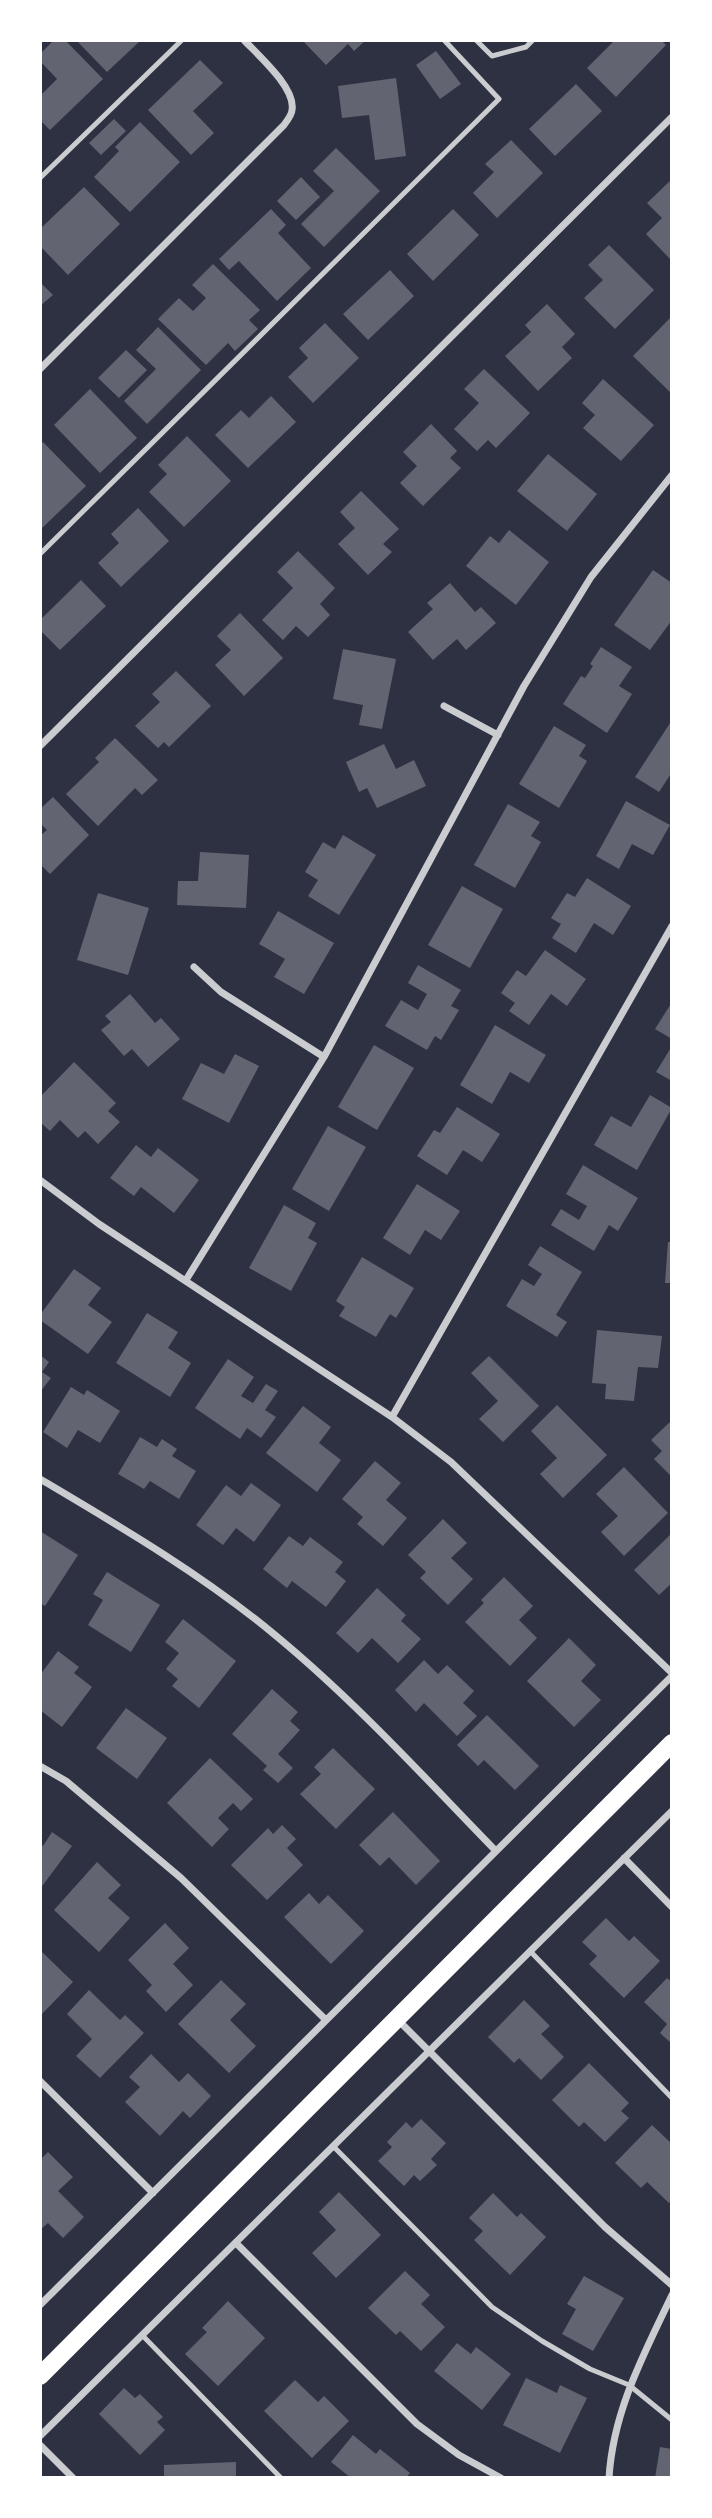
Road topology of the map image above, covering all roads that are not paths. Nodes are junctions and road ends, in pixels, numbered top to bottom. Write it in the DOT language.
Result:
graph roads {
  1 [pos="182,40"];
  2 [pos="244,40"];
  3 [pos="444,40"];
  4 [pos="476,40"];
  5 [pos="533,40"];
  6 [pos="672,117"];
  7 [pos="40,178"];
  8 [pos="40,369"];
  9 [pos="672,475"];
  10 [pos="40,554"];
  11 [pos="444,706"];
  12 [pos="498,735"];
  13 [pos="40,746"];
  14 [pos="672,926"];
  15 [pos="194,967"];
  16 [pos="324,1057"];
  17 [pos="40,1180"];
  18 [pos="186,1280"];
  19 [pos="392,1417"];
  20 [pos="40,1479"];
  21 [pos="672,1674"];
  22 [pos="672,1743"];
  23 [pos="40,1766"];
  24 [pos="672,1811"];
  25 [pos="496,1851"];
  26 [pos="624,1858"];
  27 [pos="672,1906"];
  28 [pos="530,1951"];
  29 [pos="397,2019"];
  30 [pos="327,2020"];
  31 [pos="429,2052"];
  32 [pos="40,2081"];
  33 [pos="672,2098"];
  34 [pos="333,2146"];
  35 [pos="153,2193"];
  36 [pos="236,2243"];
  37 [pos="672,2285"];
  38 [pos="672,2295"];
  39 [pos="40,2305"];
  40 [pos="142,2335"];
  41 [pos="40,2376"];
  42 [pos="629,2385"];
  43 [pos="672,2420"];
  44 [pos="40,2436"];
  45 [pos="40,2445"];
  46 [pos="73,2478"];
  47 [pos="281,2478"];
  48 [pos="501,2478"];
  49 [pos="609,2478"];
  1 -- 7 [label="lane"];
  2 -- 8 [label="street"];
  3 -- 10 [label="lane"];
  4 -- 5 [label="lane"];
  6 -- 13 [label="street"];
  9 -- 12 [label="street"];
  11 -- 12 [label="street"];
  12 -- 16 [label="street"];
  14 -- 19 [label="street"];
  15 -- 16 [label="street"];
  16 -- 18 [label="street"];
  17 -- 18 [label="street"];
  18 -- 19 [label="street"];
  19 -- 21 [label="street"];
  20 -- 25 [label="street"];
  21 -- 25 [label="street"];
  22 -- 29 [label="main road"];
  23 -- 30 [label="street"];
  24 -- 26 [label="street"];
  25 -- 30 [label="street"];
  26 -- 27 [label="street"];
  26 -- 28 [label="street"];
  28 -- 31 [label="street"];
  28 -- 33 [label="lane"];
  29 -- 31 [label="street"];
  29 -- 41 [label="main road"];
  30 -- 35 [label="street"];
  31 -- 34 [label="street"];
  31 -- 37 [label="street"];
  32 -- 35 [label="street"];
  34 -- 36 [label="street"];
  34 -- 42 [label="lane"];
  35 -- 39 [label="street"];
  36 -- 40 [label="street"];
  36 -- 48 [label="street"];
  38 -- 42 [label="street"];
  40 -- 44 [label="street"];
  40 -- 47 [label="lane"];
  42 -- 43 [label="lane"];
  42 -- 49 [label="street"];
  45 -- 46 [label="street"];
}
